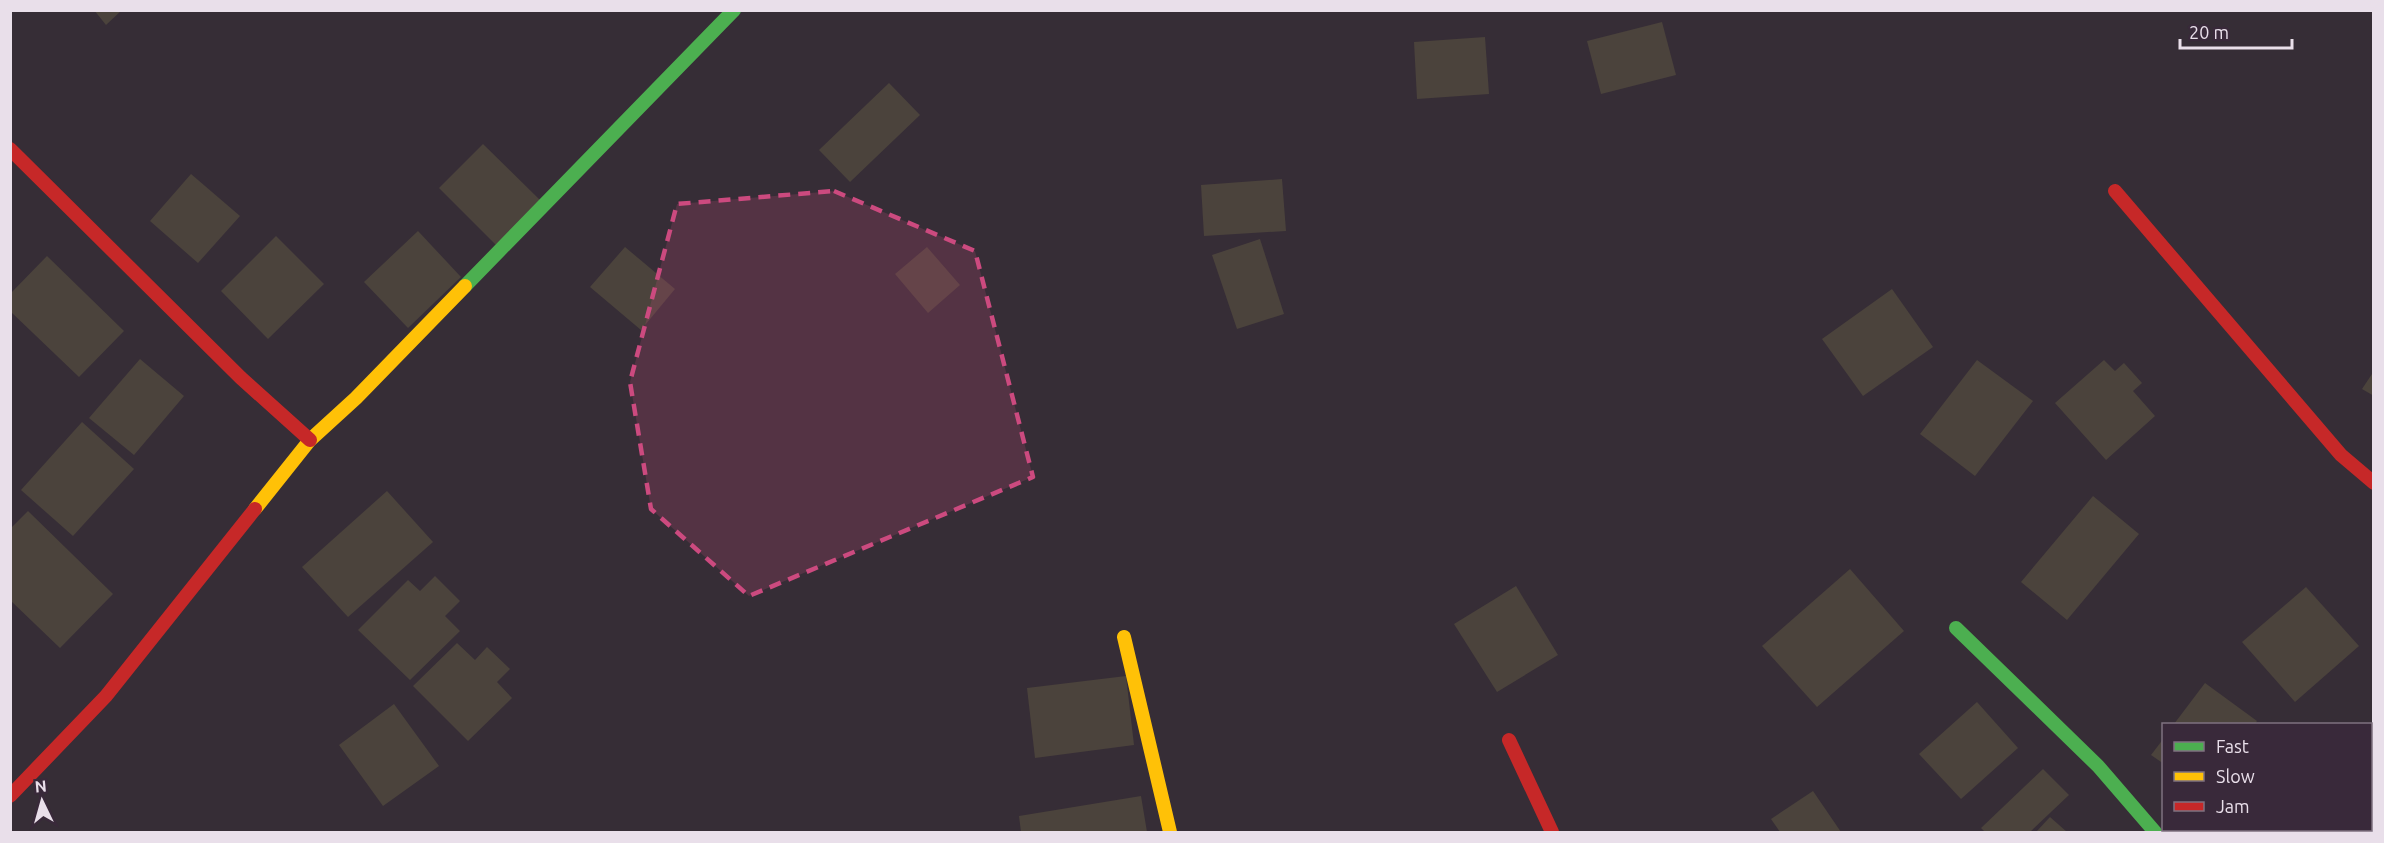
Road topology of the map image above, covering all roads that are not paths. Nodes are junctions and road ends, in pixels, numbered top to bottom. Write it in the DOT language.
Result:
graph roads {
  1 [pos="734,10"];
  2 [pos="10,148"];
  3 [pos="2115,191"];
  4 [pos="310,440"];
  5 [pos="2373,483"];
  6 [pos="1956,628"];
  7 [pos="1124,637"];
  8 [pos="1509,740"];
  9 [pos="10,796"];
  10 [pos="1170,832"];
  11 [pos="1552,832"];
  12 [pos="2155,832"];
  1 -- 4 [label="street"];
  2 -- 4 [label="street"];
  3 -- 5 [label="street"];
  4 -- 9 [label="street"];
  6 -- 12 [label="street"];
  7 -- 10 [label="street"];
  8 -- 11 [label="street"];
}
